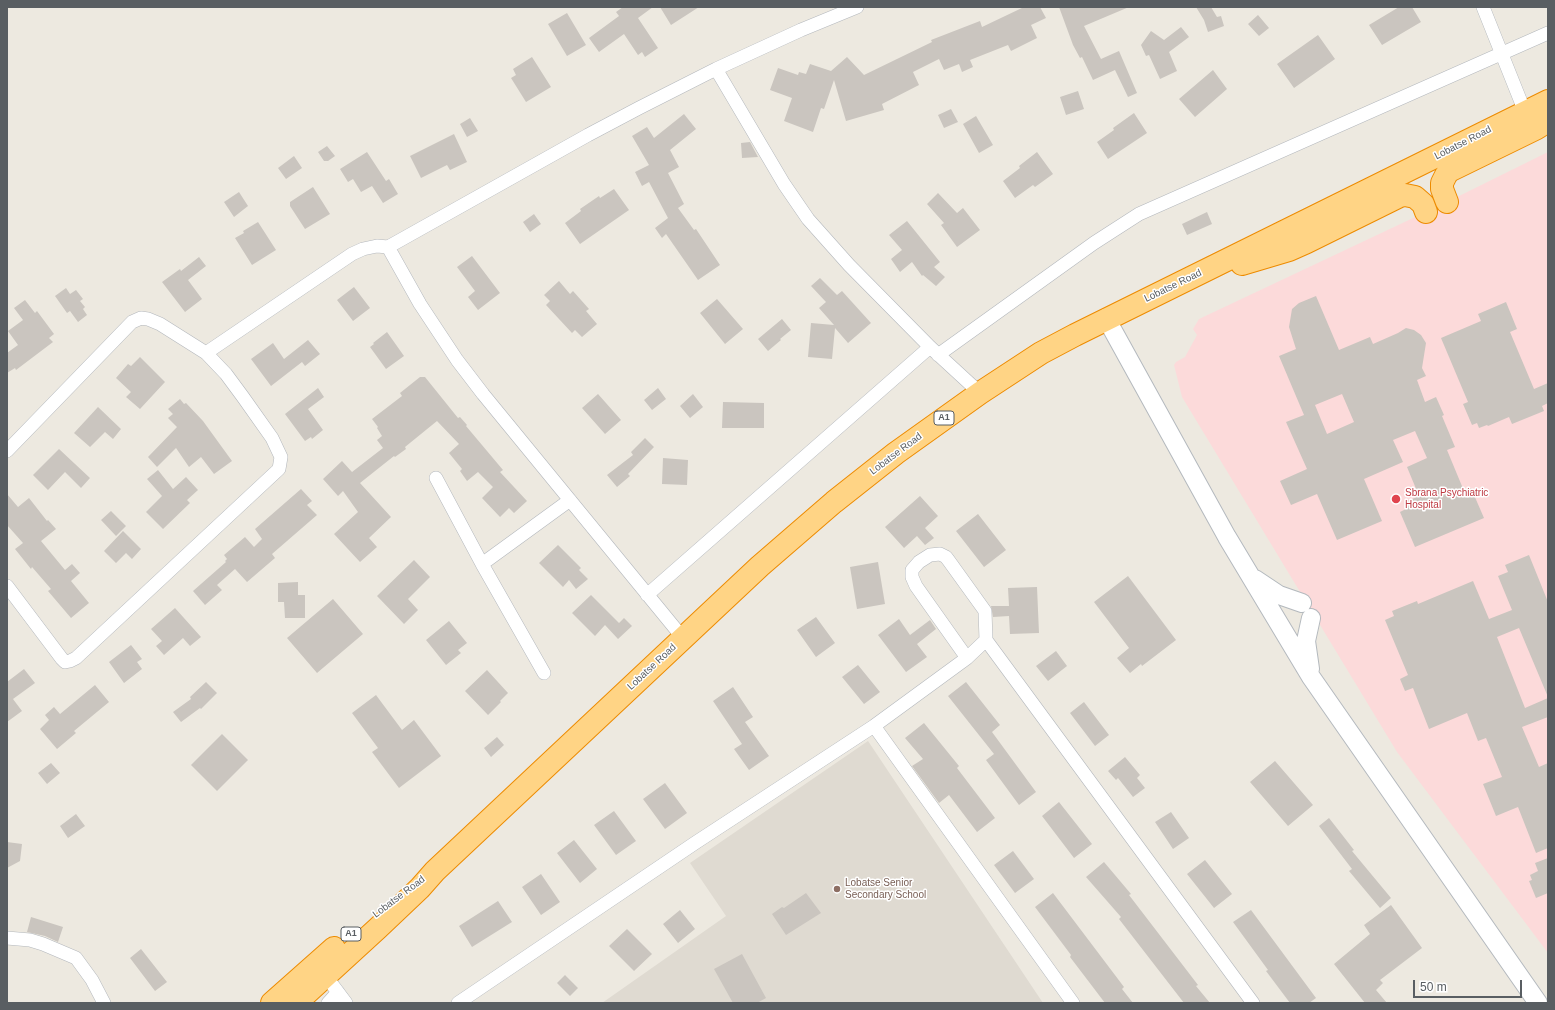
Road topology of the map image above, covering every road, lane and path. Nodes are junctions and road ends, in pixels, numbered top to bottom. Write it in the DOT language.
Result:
graph roads {
  1 [pos="857,7"];
  2 [pos="1483,7"];
  3 [pos="1548,33"];
  4 [pos="1501,53"];
  5 [pos="716,70"];
  6 [pos="1548,101"];
  7 [pos="1525,112"];
  8 [pos="1548,120"];
  9 [pos="1447,202"];
  10 [pos="1426,212"];
  11 [pos="388,247"];
  12 [pos="1182,282"];
  13 [pos="1106,318"];
  14 [pos="934,351"];
  15 [pos="206,353"];
  16 [pos="980,393"];
  17 [pos="7,451"];
  18 [pos="436,478"];
  19 [pos="570,500"];
  20 [pos="482,564"];
  21 [pos="1248,573"];
  22 [pos="7,586"];
  23 [pos="647,595"];
  24 [pos="1302,603"];
  25 [pos="1311,618"];
  26 [pos="683,638"];
  27 [pos="986,640"];
  28 [pos="968,658"];
  29 [pos="544,673"];
  30 [pos="1311,677"];
  31 [pos="874,726"];
  32 [pos="7,938"];
  33 [pos="326,977"];
  34 [pos="104,1003"];
  35 [pos="272,1003"];
  36 [pos="296,1003"];
  37 [pos="328,1003"];
  38 [pos="346,1003"];
  39 [pos="458,1003"];
  40 [pos="1073,1003"];
  41 [pos="1252,1003"];
  42 [pos="1538,1003"];
  1 -- 5 [label="street"];
  2 -- 4 [label="street"];
  3 -- 4 [label="street"];
  4 -- 7 [label="street"];
  4 -- 14 [label="street"];
  5 -- 11 [label="street"];
  5 -- 14 [label="street"];
  6 -- 7 [label="highway, Lobatse Road / A1"];
  7 -- 12 [label="highway, Lobatse Road / A1"];
  8 -- 9 [label="highway"];
  10 -- 12 [label="highway"];
  11 -- 15 [label="street"];
  11 -- 19 [label="street"];
  12 -- 13 [label="highway, Lobatse Road / A1"];
  13 -- 16 [label="highway, Lobatse Road / A1"];
  13 -- 21 [label="street"];
  14 -- 16 [label="street"];
  14 -- 23 [label="street"];
  15 -- 17 [label="street"];
  15 -- 22 [label="street"];
  16 -- 26 [label="highway, Lobatse Road / A1"];
  18 -- 20 [label="street"];
  19 -- 20 [label="street"];
  19 -- 23 [label="street"];
  20 -- 29 [label="street"];
  21 -- 24 [label="street"];
  21 -- 30 [label="street"];
  23 -- 26 [label="street"];
  25 -- 30 [label="street"];
  26 -- 33 [label="highway, Lobatse Road / A1"];
  27 -- 28 [label="street"];
  27 -- 28 [label="street"];
  27 -- 41 [label="street"];
  28 -- 31 [label="street"];
  30 -- 42 [label="street"];
  31 -- 39 [label="street"];
  31 -- 40 [label="street"];
  32 -- 34 [label="street"];
  33 -- 35 [label="highway, Lobatse Road / A1"];
  33 -- 36 [label="highway, Lobatse Road / A1"];
  33 -- 37 [label="street"];
  33 -- 38 [label="street"];
}
